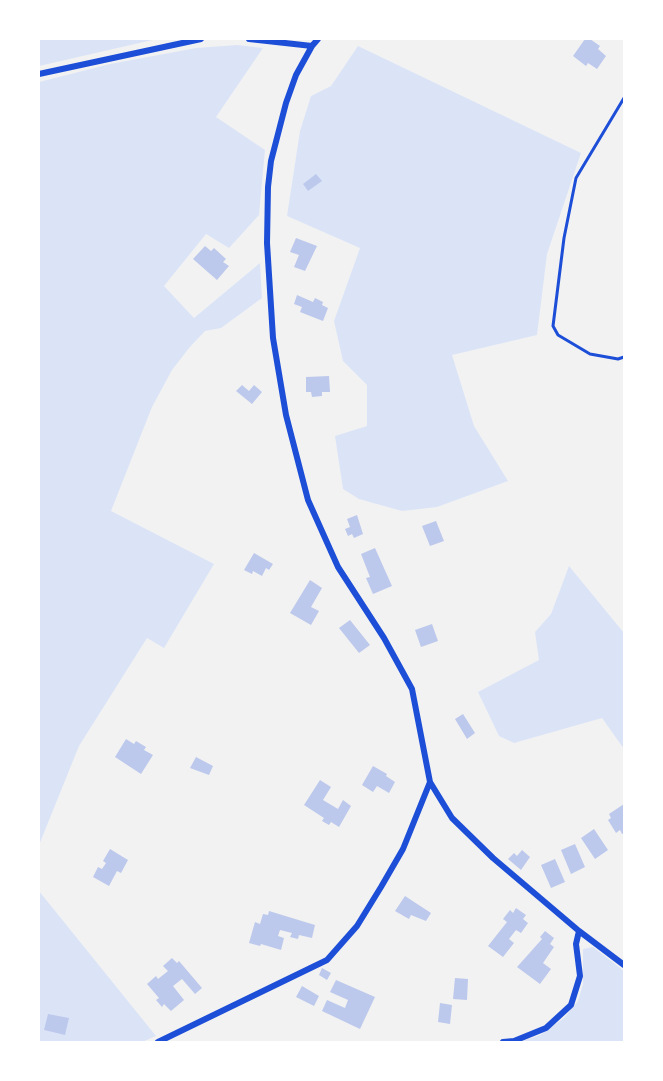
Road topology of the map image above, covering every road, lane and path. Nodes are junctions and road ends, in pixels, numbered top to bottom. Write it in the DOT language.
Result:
graph roads {
  1 [pos="201,39"];
  2 [pos="249,39"];
  3 [pos="318,39"];
  4 [pos="312,46"];
  5 [pos="39,74"];
  6 [pos="624,98"];
  7 [pos="624,357"];
  8 [pos="430,782"];
  9 [pos="579,931"];
  10 [pos="624,965"];
  11 [pos="158,1042"];
  12 [pos="503,1042"];
  1 -- 5 [label="street"];
  2 -- 4 [label="street"];
  3 -- 4 [label="street"];
  4 -- 8 [label="street"];
  6 -- 7 [label="lane"];
  8 -- 9 [label="street"];
  8 -- 11 [label="street"];
  9 -- 10 [label="street"];
  9 -- 12 [label="street"];
}
